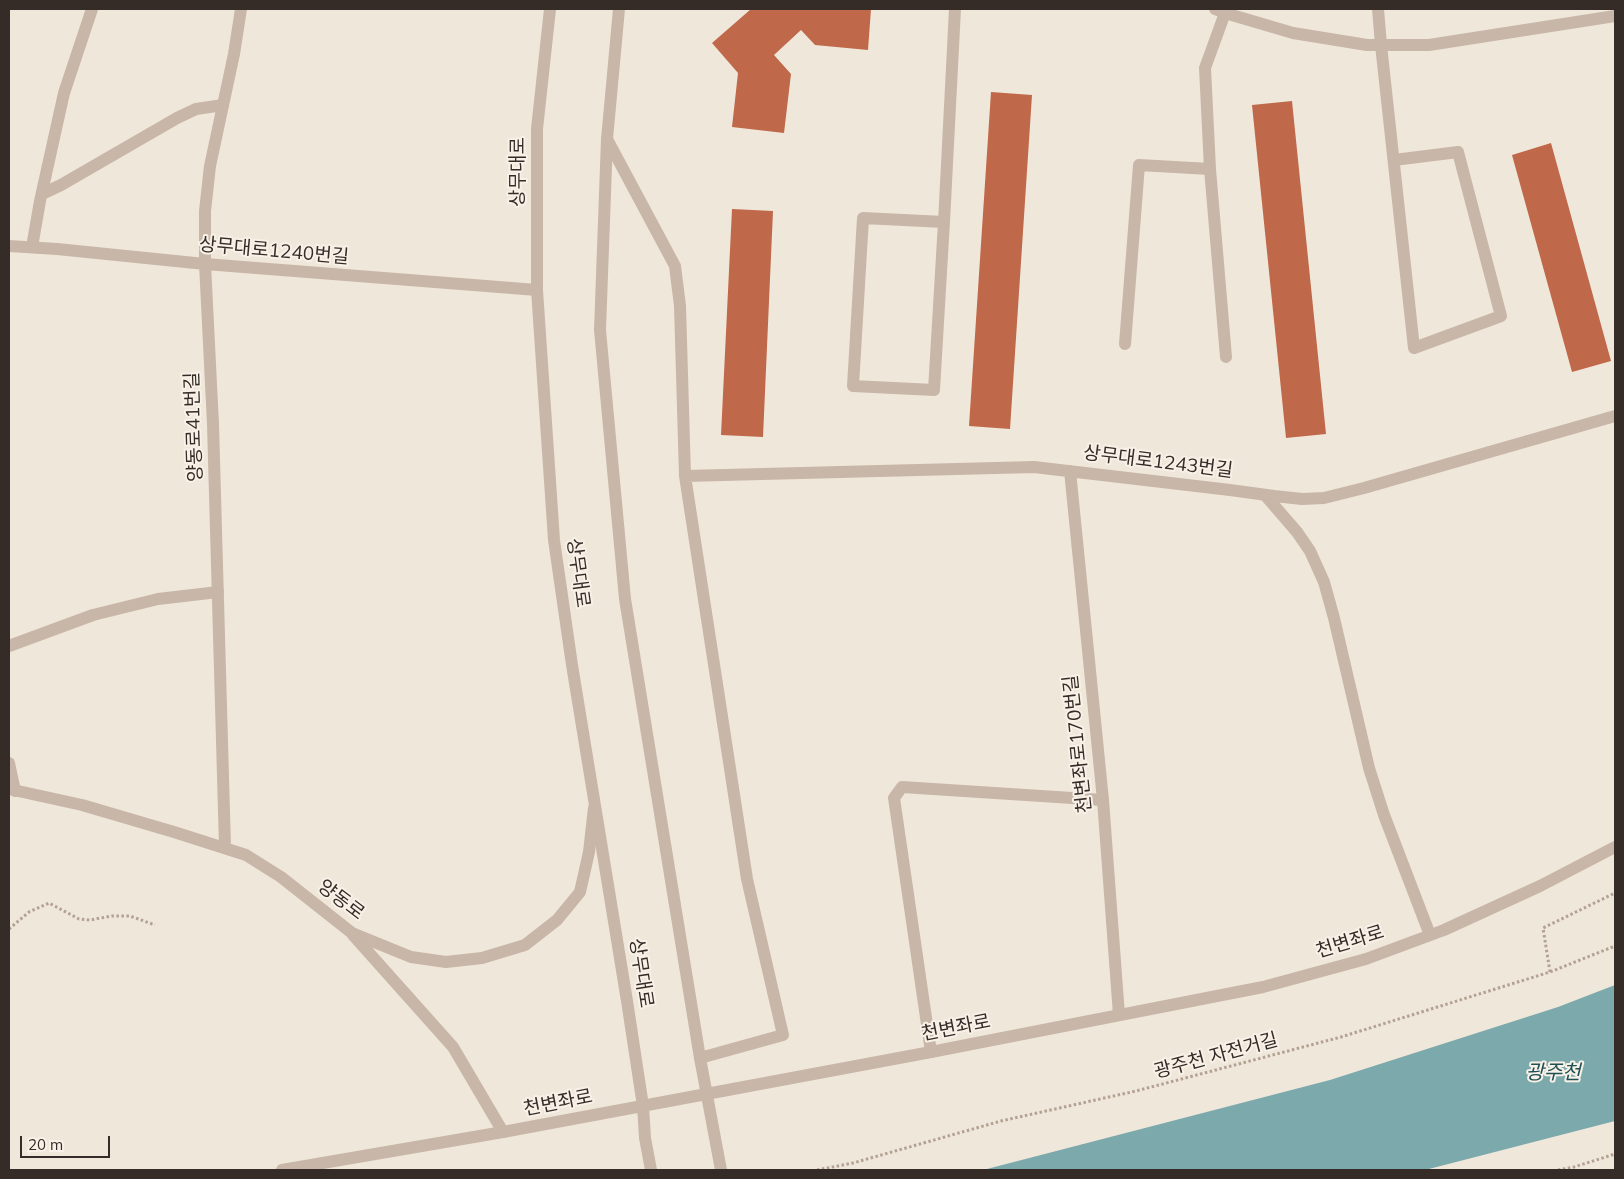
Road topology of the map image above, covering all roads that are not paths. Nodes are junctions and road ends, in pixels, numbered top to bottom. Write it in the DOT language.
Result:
graph roads {
  1 [pos="92,9"];
  2 [pos="242,9"];
  3 [pos="550,9"];
  4 [pos="619,9"];
  5 [pos="955,9"];
  6 [pos="1378,9"];
  7 [pos="1220,11"];
  8 [pos="1615,16"];
  9 [pos="1381,45"];
  10 [pos="223,105"];
  11 [pos="607,139"];
  12 [pos="1394,160"];
  13 [pos="1210,169"];
  14 [pos="42,194"];
  15 [pos="944,222"];
  16 [pos="9,246"];
  17 [pos="32,247"];
  18 [pos="205,264"];
  19 [pos="537,290"];
  20 [pos="1126,344"];
  21 [pos="1226,358"];
  22 [pos="1615,416"];
  23 [pos="1070,470"];
  24 [pos="685,476"];
  25 [pos="1265,495"];
  26 [pos="218,592"];
  27 [pos="9,646"];
  28 [pos="9,763"];
  29 [pos="12,790"];
  30 [pos="595,799"];
  31 [pos="1103,800"];
  32 [pos="226,847"];
  33 [pos="1615,847"];
  34 [pos="352,933"];
  35 [pos="1430,935"];
  36 [pos="1119,1015"];
  37 [pos="931,1052"];
  38 [pos="700,1058"];
  39 [pos="707,1093"];
  40 [pos="642,1106"];
  41 [pos="503,1132"];
  42 [pos="282,1170"];
  43 [pos="651,1170"];
  44 [pos="721,1170"];
  1 -- 14 [label="street"];
  2 -- 10 [label="street, 양동로41번길"];
  3 -- 19 [label="street, 상무대로"];
  4 -- 11 [label="street"];
  5 -- 15 [label="street"];
  6 -- 9 [label="street"];
  7 -- 9 [label="street"];
  7 -- 13 [label="street"];
  8 -- 9 [label="street"];
  9 -- 12 [label="street"];
  10 -- 14 [label="street"];
  10 -- 18 [label="street, 양동로41번길"];
  11 -- 24 [label="street"];
  11 -- 38 [label="street"];
  12 -- 12 [label="street"];
  13 -- 20 [label="street"];
  13 -- 21 [label="street"];
  14 -- 17 [label="street"];
  15 -- 15 [label="street"];
  16 -- 17 [label="street, 상무대로1240번길"];
  17 -- 18 [label="street, 상무대로1240번길"];
  18 -- 19 [label="street, 상무대로1240번길"];
  18 -- 26 [label="street, 양동로41번길"];
  19 -- 30 [label="street, 상무대로"];
  22 -- 25 [label="street, 상무대로1243번길"];
  23 -- 24 [label="street, 상무대로1243번길"];
  23 -- 25 [label="street, 상무대로1243번길"];
  23 -- 31 [label="street, 천변좌로170번길"];
  24 -- 38 [label="street"];
  25 -- 35 [label="street"];
  26 -- 27 [label="street"];
  26 -- 32 [label="street, 양동로41번길"];
  28 -- 29 [label="street"];
  29 -- 32 [label="street, 양동로"];
  30 -- 34 [label="street, 양동로"];
  30 -- 40 [label="street, 상무대로"];
  31 -- 36 [label="street, 천변좌로170번길"];
  31 -- 37 [label="street"];
  32 -- 34 [label="street, 양동로"];
  33 -- 35 [label="street, 천변좌로"];
  34 -- 41 [label="street"];
  35 -- 36 [label="street, 천변좌로"];
  36 -- 37 [label="street, 천변좌로"];
  37 -- 39 [label="street, 천변좌로"];
  38 -- 39 [label="street"];
  39 -- 40 [label="street, 천변좌로"];
  39 -- 44 [label="street"];
  40 -- 41 [label="street, 천변좌로"];
  40 -- 43 [label="street, 상무대로"];
  41 -- 42 [label="street, 천변좌로"];
}
